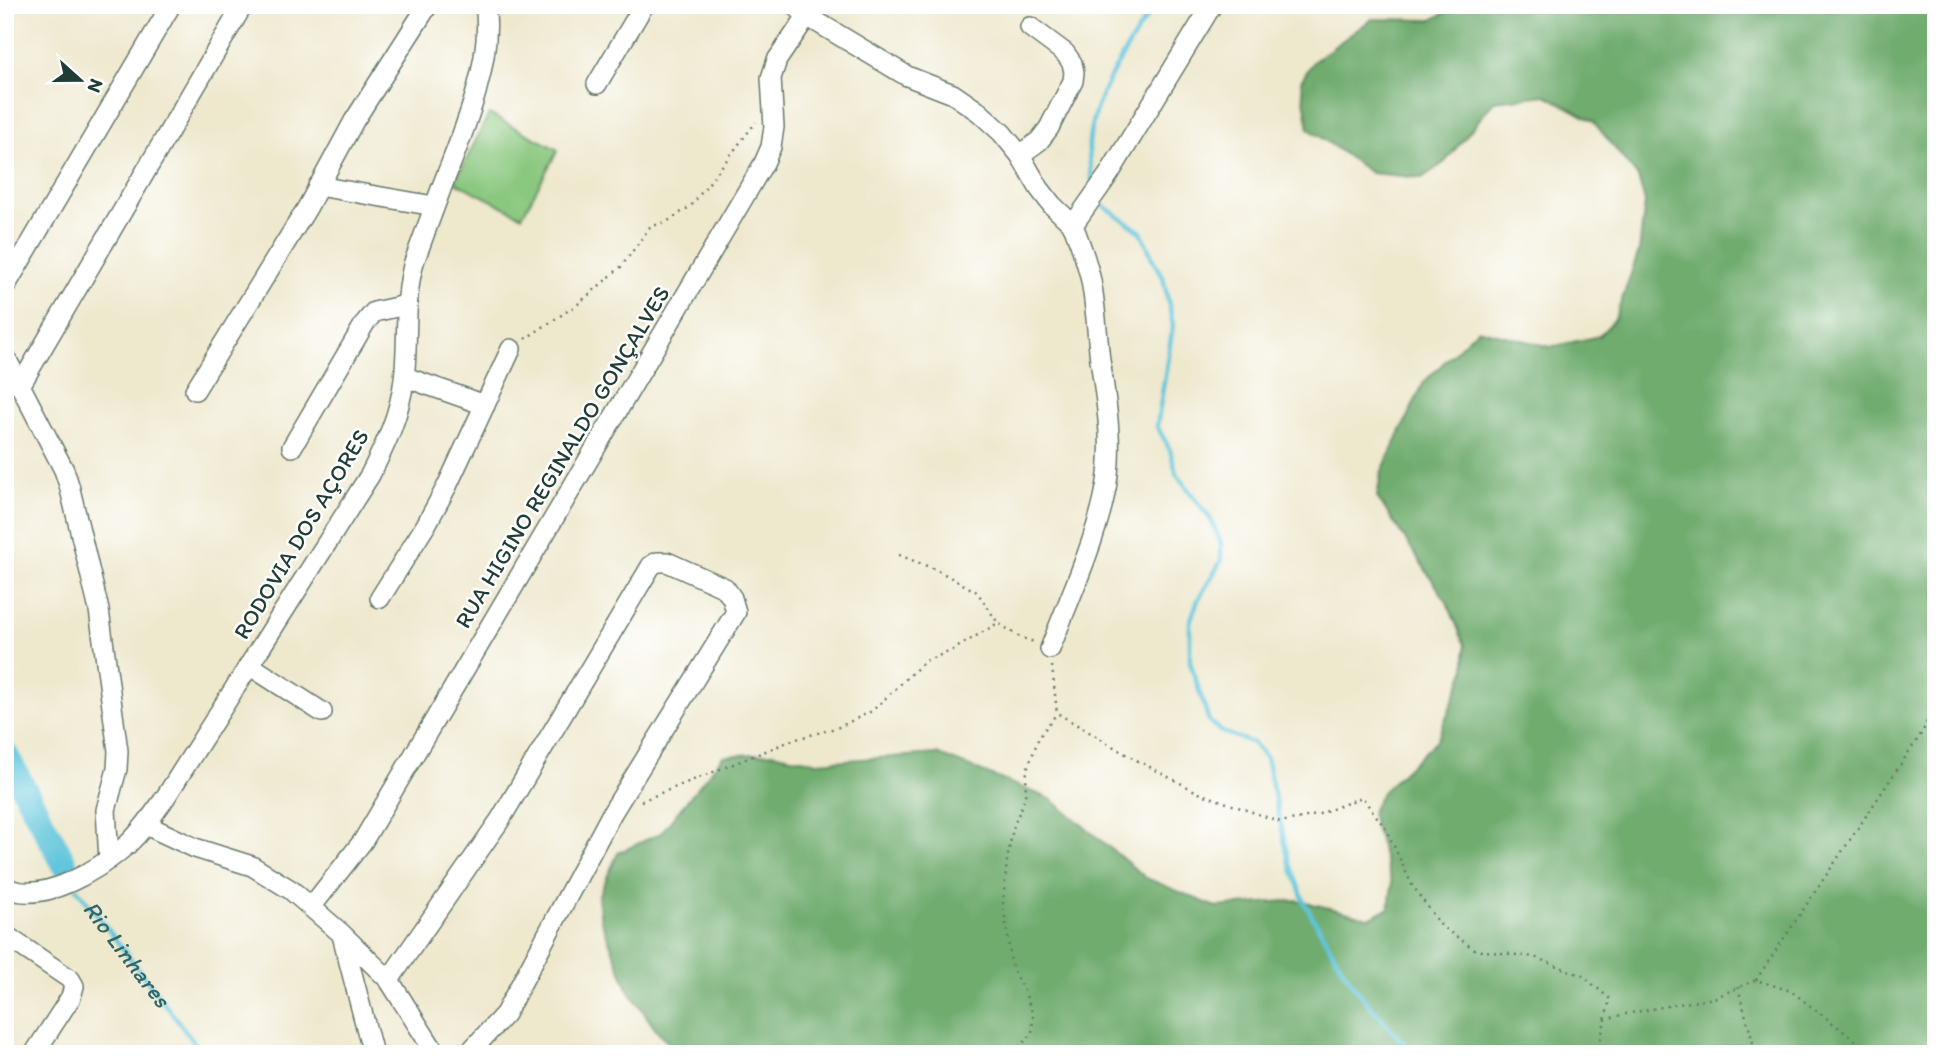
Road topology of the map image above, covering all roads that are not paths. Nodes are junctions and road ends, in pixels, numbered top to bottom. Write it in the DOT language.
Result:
graph roads {
  1 [pos="171,5"];
  2 [pos="243,5"];
  3 [pos="428,5"];
  4 [pos="485,5"];
  5 [pos="644,5"];
  6 [pos="1212,5"];
  7 [pos="801,11"];
  8 [pos="1030,27"];
  9 [pos="597,84"];
  10 [pos="1020,155"];
  11 [pos="318,186"];
  12 [pos="435,206"];
  13 [pos="1073,225"];
  14 [pos="5,287"];
  15 [pos="406,305"];
  16 [pos="511,349"];
  17 [pos="5,356"];
  18 [pos="405,377"];
  19 [pos="20,386"];
  20 [pos="195,390"];
  21 [pos="485,405"];
  22 [pos="292,447"];
  23 [pos="380,598"];
  24 [pos="1051,649"];
  25 [pos="249,665"];
  26 [pos="322,712"];
  27 [pos="146,825"];
  28 [pos="109,859"];
  29 [pos="7,892"];
  30 [pos="312,906"];
  31 [pos="342,934"];
  32 [pos="5,935"];
  33 [pos="388,980"];
  34 [pos="34,1054"];
  35 [pos="373,1054"];
  36 [pos="436,1054"];
  37 [pos="468,1054"];
  1 -- 14 [label="street"];
  2 -- 19 [label="street"];
  3 -- 11 [label="street"];
  4 -- 12 [label="street, RODOVIA DOS AÇORES"];
  5 -- 9 [label="street"];
  6 -- 13 [label="street"];
  7 -- 10 [label="street"];
  7 -- 30 [label="street, RUA HIGINO REGINALDO GONÇALVES"];
  8 -- 10 [label="street"];
  10 -- 13 [label="street"];
  11 -- 12 [label="street"];
  11 -- 20 [label="street"];
  12 -- 15 [label="street, RODOVIA DOS AÇORES"];
  13 -- 24 [label="street"];
  15 -- 18 [label="street, RODOVIA DOS AÇORES"];
  15 -- 22 [label="street"];
  16 -- 21 [label="street"];
  17 -- 19 [label="street"];
  18 -- 21 [label="street"];
  18 -- 25 [label="street, RODOVIA DOS AÇORES"];
  19 -- 28 [label="street"];
  21 -- 23 [label="street"];
  25 -- 26 [label="street"];
  25 -- 27 [label="street, RODOVIA DOS AÇORES"];
  27 -- 28 [label="street, RODOVIA DOS AÇORES"];
  27 -- 30 [label="street"];
  28 -- 29 [label="street, RODOVIA DOS AÇORES"];
  30 -- 31 [label="street"];
  31 -- 33 [label="street"];
  31 -- 35 [label="street"];
  32 -- 34 [label="street"];
  33 -- 36 [label="street"];
  33 -- 37 [label="street"];
}
